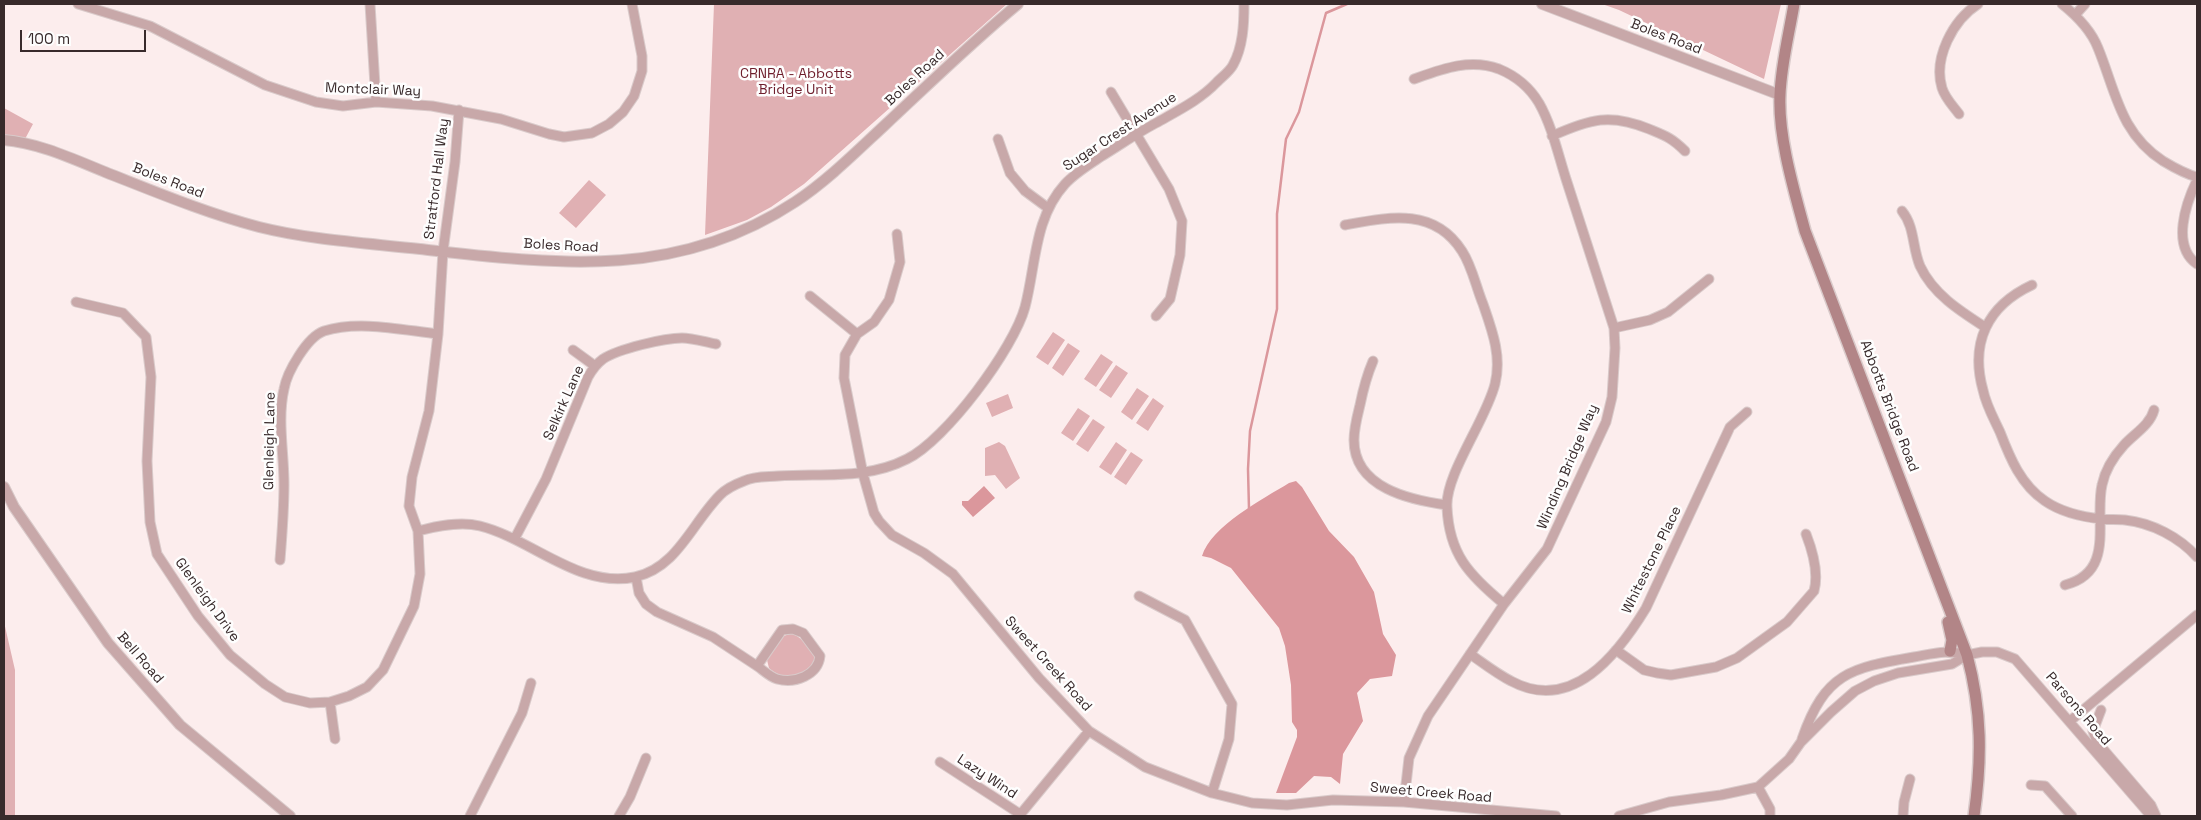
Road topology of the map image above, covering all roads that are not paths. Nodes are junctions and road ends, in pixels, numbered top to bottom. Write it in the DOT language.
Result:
graph roads {
  1 [pos="78,4"];
  2 [pos="370,4"];
  3 [pos="632,4"];
  4 [pos="1018,4"];
  5 [pos="1244,4"];
  6 [pos="1542,4"];
  7 [pos="1794,4"];
  8 [pos="2062,4"];
  9 [pos="2085,4"];
  10 [pos="1972,5"];
  11 [pos="2075,15"];
  12 [pos="1414,79"];
  13 [pos="1111,92"];
  14 [pos="1780,95"];
  15 [pos="376,102"];
  16 [pos="459,110"];
  17 [pos="1960,114"];
  18 [pos="1136,135"];
  19 [pos="1552,136"];
  20 [pos="998,139"];
  21 [pos="4,140"];
  22 [pos="4,146"];
  23 [pos="31,146"];
  24 [pos="1685,151"];
  25 [pos="2197,178"];
  26 [pos="1048,208"];
  27 [pos="1902,211"];
  28 [pos="1346,224"];
  29 [pos="897,234"];
  30 [pos="443,251"];
  31 [pos="2197,264"];
  32 [pos="1709,279"];
  33 [pos="2032,285"];
  34 [pos="810,296"];
  35 [pos="76,302"];
  36 [pos="1156,316"];
  37 [pos="1985,327"];
  38 [pos="1614,328"];
  39 [pos="438,334"];
  40 [pos="857,334"];
  41 [pos="716,344"];
  42 [pos="573,350"];
  43 [pos="1373,361"];
  44 [pos="595,366"];
  45 [pos="2154,410"];
  46 [pos="1747,412"];
  47 [pos="863,474"];
  48 [pos="4,487"];
  49 [pos="1447,505"];
  50 [pos="2101,519"];
  51 [pos="418,531"];
  52 [pos="1806,534"];
  53 [pos="515,538"];
  54 [pos="1929,554"];
  55 [pos="2197,557"];
  56 [pos="280,560"];
  57 [pos="636,577"];
  58 [pos="2065,585"];
  59 [pos="1139,596"];
  60 [pos="1504,604"];
  61 [pos="2197,615"];
  62 [pos="1616,650"];
  63 [pos="1950,651"];
  64 [pos="1470,654"];
  65 [pos="1967,655"];
  66 [pos="757,666"];
  67 [pos="532,683"];
  68 [pos="330,702"];
  69 [pos="2101,710"];
  70 [pos="2070,721"];
  71 [pos="1089,731"];
  72 [pos="334,739"];
  73 [pos="1801,742"];
  74 [pos="646,758"];
  75 [pos="940,762"];
  76 [pos="1910,779"];
  77 [pos="2031,785"];
  78 [pos="1758,787"];
  79 [pos="1212,793"];
  80 [pos="1404,802"];
  81 [pos="1479,813"];
  82 [pos="1020,815"];
  83 [pos="290,816"];
  84 [pos="470,816"];
  85 [pos="619,816"];
  86 [pos="1556,816"];
  87 [pos="1619,816"];
  88 [pos="1770,816"];
  89 [pos="1903,816"];
  90 [pos="1974,816"];
  91 [pos="2072,816"];
  92 [pos="2151,816"];
  93 [pos="2156,816"];
  1 -- 15 [label="street, Montclair Way"];
  2 -- 15 [label="street"];
  3 -- 16 [label="street, Montclair Way"];
  4 -- 30 [label="street, Boles Road"];
  5 -- 18 [label="street, Sugar Crest Avenue"];
  6 -- 14 [label="street, Boles Road"];
  7 -- 14 [label="main road, Abbotts Bridge Road"];
  8 -- 11 [label="street"];
  9 -- 11 [label="street"];
  10 -- 17 [label="street"];
  11 -- 25 [label="street"];
  12 -- 19 [label="street, Winding Bridge Way"];
  13 -- 18 [label="street"];
  14 -- 54 [label="main road, Abbotts Bridge Road"];
  15 -- 16 [label="street, Montclair Way"];
  16 -- 30 [label="street, Stratford Hall Way"];
  18 -- 26 [label="street, Sugar Crest Avenue"];
  18 -- 36 [label="street"];
  19 -- 24 [label="street"];
  19 -- 38 [label="street, Winding Bridge Way"];
  20 -- 26 [label="street"];
  21 -- 23 [label="street, Boles Road"];
  22 -- 23 [label="street, Boles Road"];
  23 -- 30 [label="street, Boles Road"];
  25 -- 31 [label="street"];
  26 -- 47 [label="street, Sugar Crest Avenue"];
  27 -- 37 [label="street"];
  28 -- 49 [label="street"];
  29 -- 40 [label="street, Sweet Creek Road"];
  30 -- 39 [label="street, Glenleigh Drive"];
  32 -- 38 [label="street"];
  33 -- 37 [label="street"];
  34 -- 40 [label="street"];
  35 -- 68 [label="street, Glenleigh Drive"];
  37 -- 50 [label="street"];
  38 -- 60 [label="street, Winding Bridge Way"];
  39 -- 51 [label="street, Glenleigh Drive"];
  39 -- 56 [label="street, Glenleigh Lane"];
  40 -- 47 [label="street, Sweet Creek Road"];
  41 -- 44 [label="street, Selkirk Lane"];
  42 -- 44 [label="street"];
  43 -- 49 [label="street"];
  44 -- 53 [label="street, Selkirk Lane"];
  45 -- 50 [label="street"];
  46 -- 62 [label="street, Whitestone Place"];
  47 -- 57 [label="street, Sugar Crest Avenue"];
  47 -- 71 [label="street, Sweet Creek Road"];
  48 -- 83 [label="street, Bell Road"];
  49 -- 60 [label="street"];
  50 -- 55 [label="street"];
  50 -- 58 [label="street"];
  51 -- 53 [label="street, Sugar Crest Avenue"];
  51 -- 68 [label="street, Glenleigh Drive"];
  52 -- 62 [label="street"];
  53 -- 57 [label="street, Sugar Crest Avenue"];
  54 -- 63 [label="main road"];
  54 -- 65 [label="main road, Abbotts Bridge Road"];
  57 -- 66 [label="street"];
  59 -- 79 [label="street"];
  60 -- 64 [label="street, Winding Bridge Way"];
  61 -- 70 [label="street"];
  62 -- 64 [label="street, Whitestone Place"];
  63 -- 65 [label="street"];
  63 -- 73 [label="street"];
  64 -- 80 [label="street, Winding Bridge Way"];
  65 -- 70 [label="street, Parsons Road"];
  65 -- 73 [label="street"];
  65 -- 90 [label="main road, Abbotts Bridge Road"];
  66 -- 66 [label="street"];
  67 -- 84 [label="street"];
  68 -- 72 [label="street"];
  69 -- 93 [label="street, Parsons Road"];
  70 -- 92 [label="street, Parsons Road"];
  71 -- 79 [label="street, Sweet Creek Road"];
  71 -- 82 [label="street"];
  73 -- 78 [label="street"];
  74 -- 85 [label="street"];
  75 -- 82 [label="street, Lazy Wind"];
  76 -- 89 [label="street"];
  77 -- 91 [label="street"];
  78 -- 87 [label="street"];
  78 -- 88 [label="street"];
  79 -- 80 [label="street, Sweet Creek Road"];
  80 -- 81 [label="street, Sweet Creek Road"];
  81 -- 86 [label="street, Sweet Creek Road"];
}
